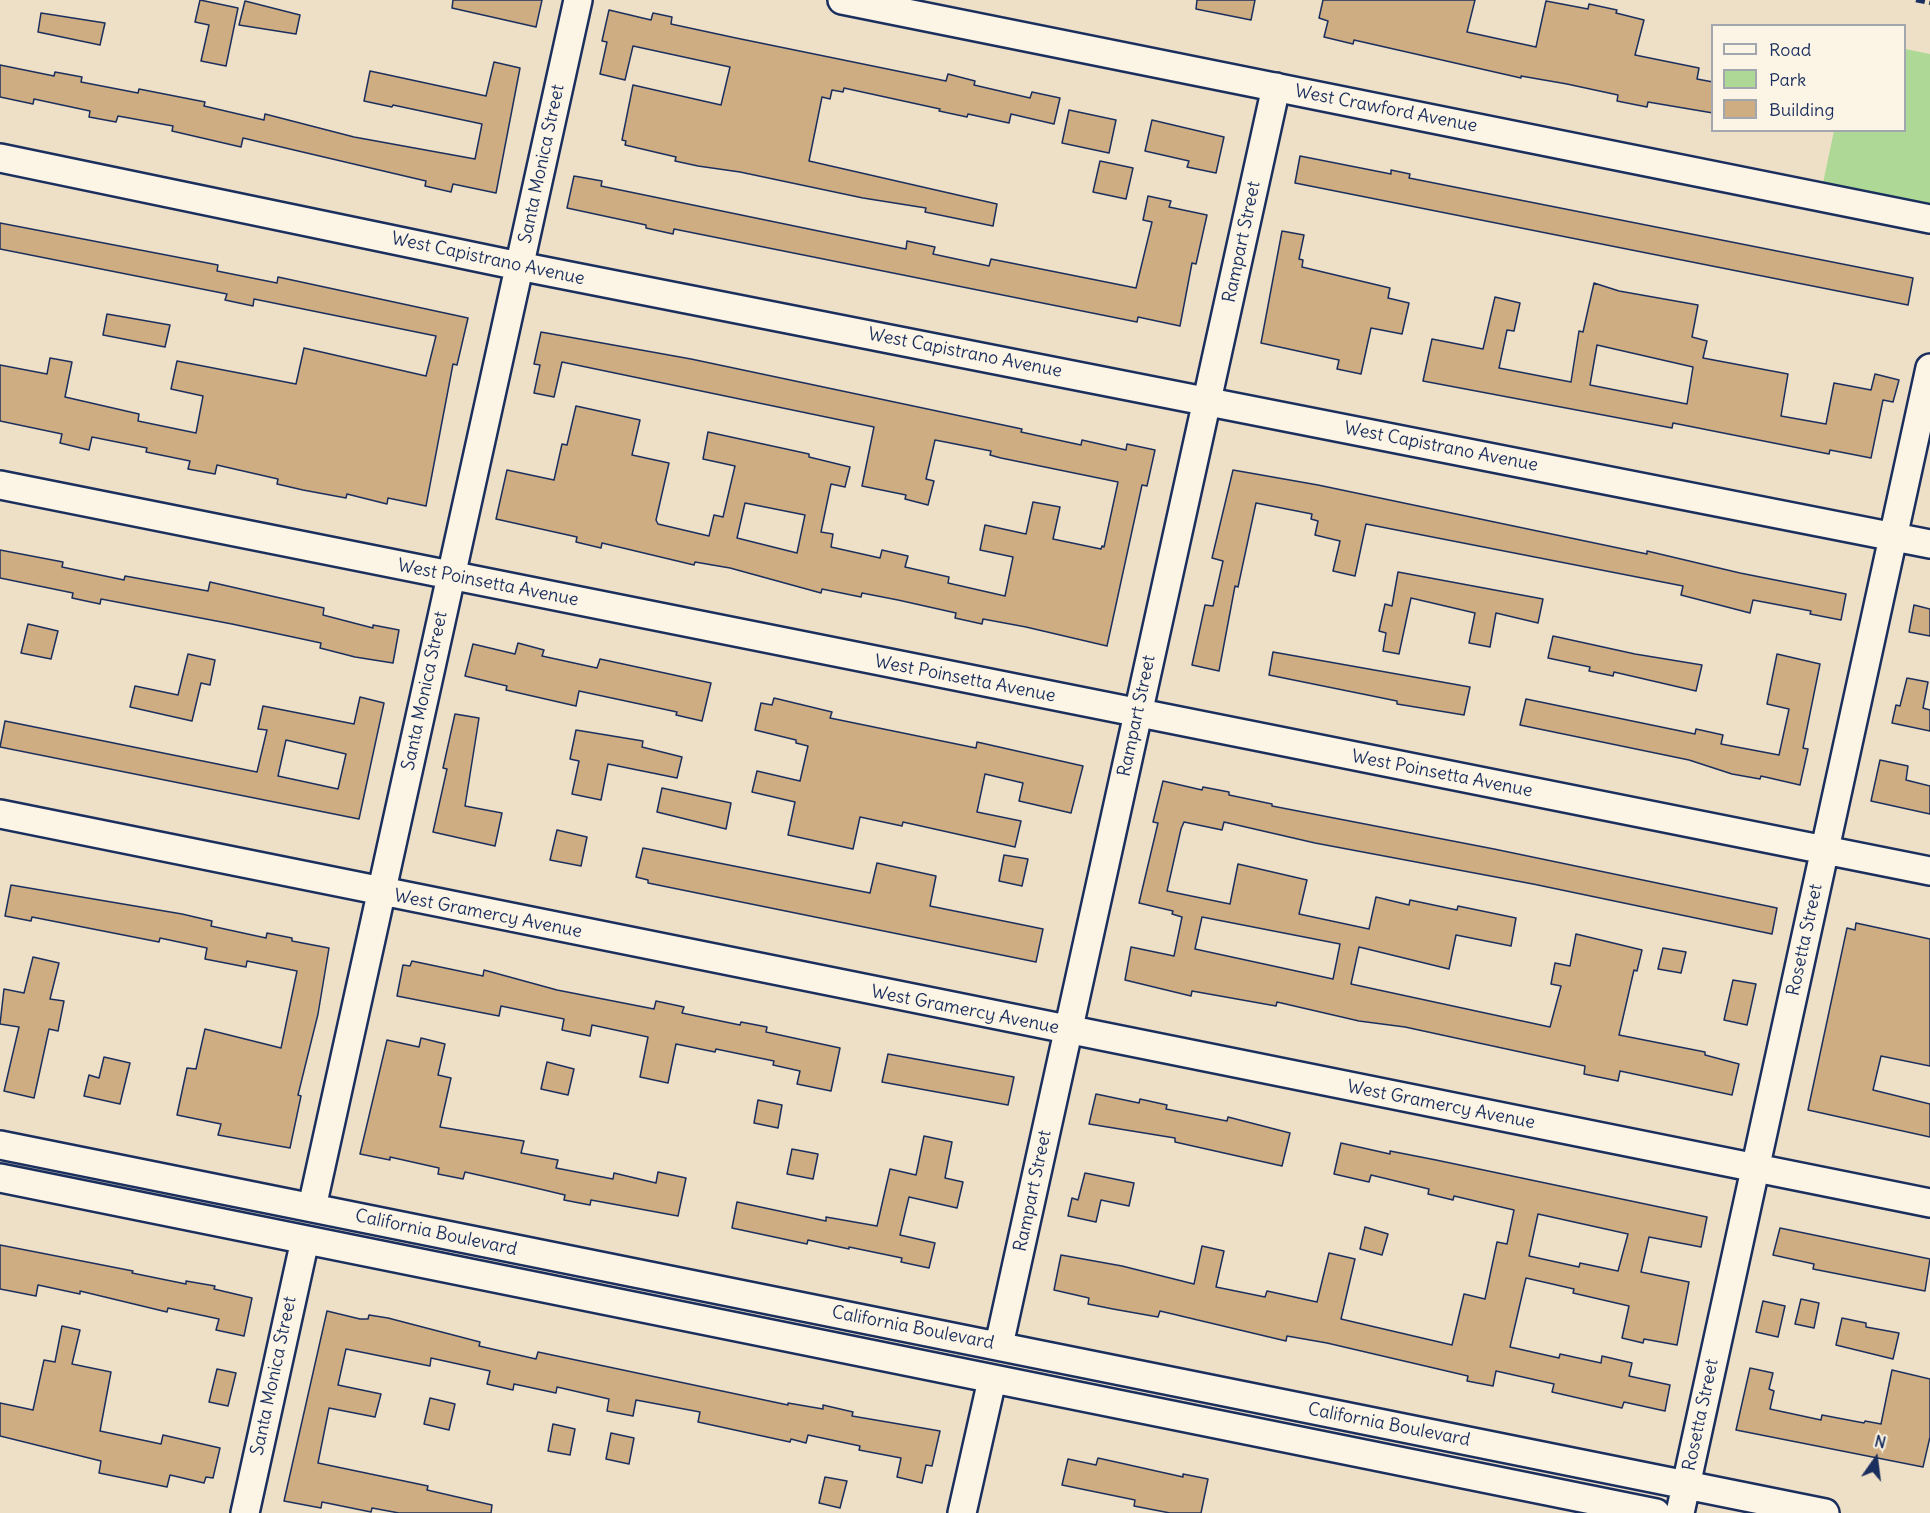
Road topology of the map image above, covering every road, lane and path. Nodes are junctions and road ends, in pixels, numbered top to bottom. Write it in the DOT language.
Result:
graph roads {
  1 [pos="578,0"];
  2 [pos="842,0"];
  3 [pos="1276,87"];
  4 [pos="0,158"];
  5 [pos="1930,219"];
  6 [pos="519,266"];
  7 [pos="1930,368"];
  8 [pos="1207,401"];
  9 [pos="0,485"];
  10 [pos="1893,537"];
  11 [pos="1930,544"];
  12 [pos="451,576"];
  13 [pos="1138,713"];
  14 [pos="0,814"];
  15 [pos="1825,850"];
  16 [pos="1930,871"];
  17 [pos="381,893"];
  18 [pos="1068,1030"];
  19 [pos="0,1145"];
  20 [pos="1755,1168"];
  21 [pos="0,1178"];
  22 [pos="1930,1203"];
  23 [pos="312,1207"];
  24 [pos="304,1240"];
  25 [pos="653,1278"];
  26 [pos="647,1311"];
  27 [pos="999,1345"];
  28 [pos="992,1380"];
  29 [pos="1344,1417"];
  30 [pos="1338,1449"];
  31 [pos="1686,1485"];
  32 [pos="244,1513"];
  33 [pos="962,1513"];
  34 [pos="1656,1513"];
  35 [pos="1680,1513"];
  36 [pos="1825,1513"];
  1 -- 6 [label="street, Santa Monica Street"];
  2 -- 3 [label="street, West Crawford Avenue"];
  3 -- 5 [label="street, West Crawford Avenue"];
  3 -- 8 [label="street, Rampart Street"];
  4 -- 6 [label="street, West Capistrano Avenue"];
  6 -- 8 [label="street, West Capistrano Avenue"];
  6 -- 12 [label="street, Santa Monica Street"];
  7 -- 10 [label="street, Rosetta Street"];
  8 -- 10 [label="street, West Capistrano Avenue"];
  8 -- 13 [label="street, Rampart Street"];
  9 -- 12 [label="street, West Poinsetta Avenue"];
  10 -- 11 [label="street, West Capistrano Avenue"];
  10 -- 15 [label="street, Rosetta Street"];
  12 -- 13 [label="street, West Poinsetta Avenue"];
  12 -- 17 [label="street, Santa Monica Street"];
  13 -- 15 [label="street, West Poinsetta Avenue"];
  13 -- 18 [label="street, Rampart Street"];
  14 -- 17 [label="street, West Gramercy Avenue"];
  15 -- 16 [label="street, West Poinsetta Avenue"];
  15 -- 20 [label="street, Rosetta Street"];
  17 -- 18 [label="street, West Gramercy Avenue"];
  17 -- 23 [label="street, Santa Monica Street"];
  18 -- 20 [label="street, West Gramercy Avenue"];
  18 -- 27 [label="street, Rampart Street"];
  19 -- 23 [label="street, California Boulevard"];
  20 -- 22 [label="street, West Gramercy Avenue"];
  20 -- 31 [label="street, Rosetta Street"];
  21 -- 24 [label="street, California Boulevard"];
  23 -- 24 [label="street"];
  23 -- 25 [label="street, California Boulevard"];
  24 -- 26 [label="street, California Boulevard"];
  24 -- 32 [label="street, Santa Monica Street"];
  25 -- 26 [label="street"];
  25 -- 27 [label="street, California Boulevard"];
  26 -- 28 [label="street, California Boulevard"];
  27 -- 28 [label="street"];
  27 -- 29 [label="street, California Boulevard"];
  28 -- 30 [label="street, California Boulevard"];
  28 -- 33 [label="street"];
  29 -- 30 [label="street"];
  29 -- 31 [label="street, California Boulevard"];
  30 -- 34 [label="street, California Boulevard"];
  31 -- 35 [label="street, Rosetta Street"];
  31 -- 36 [label="street, California Boulevard"];
}
